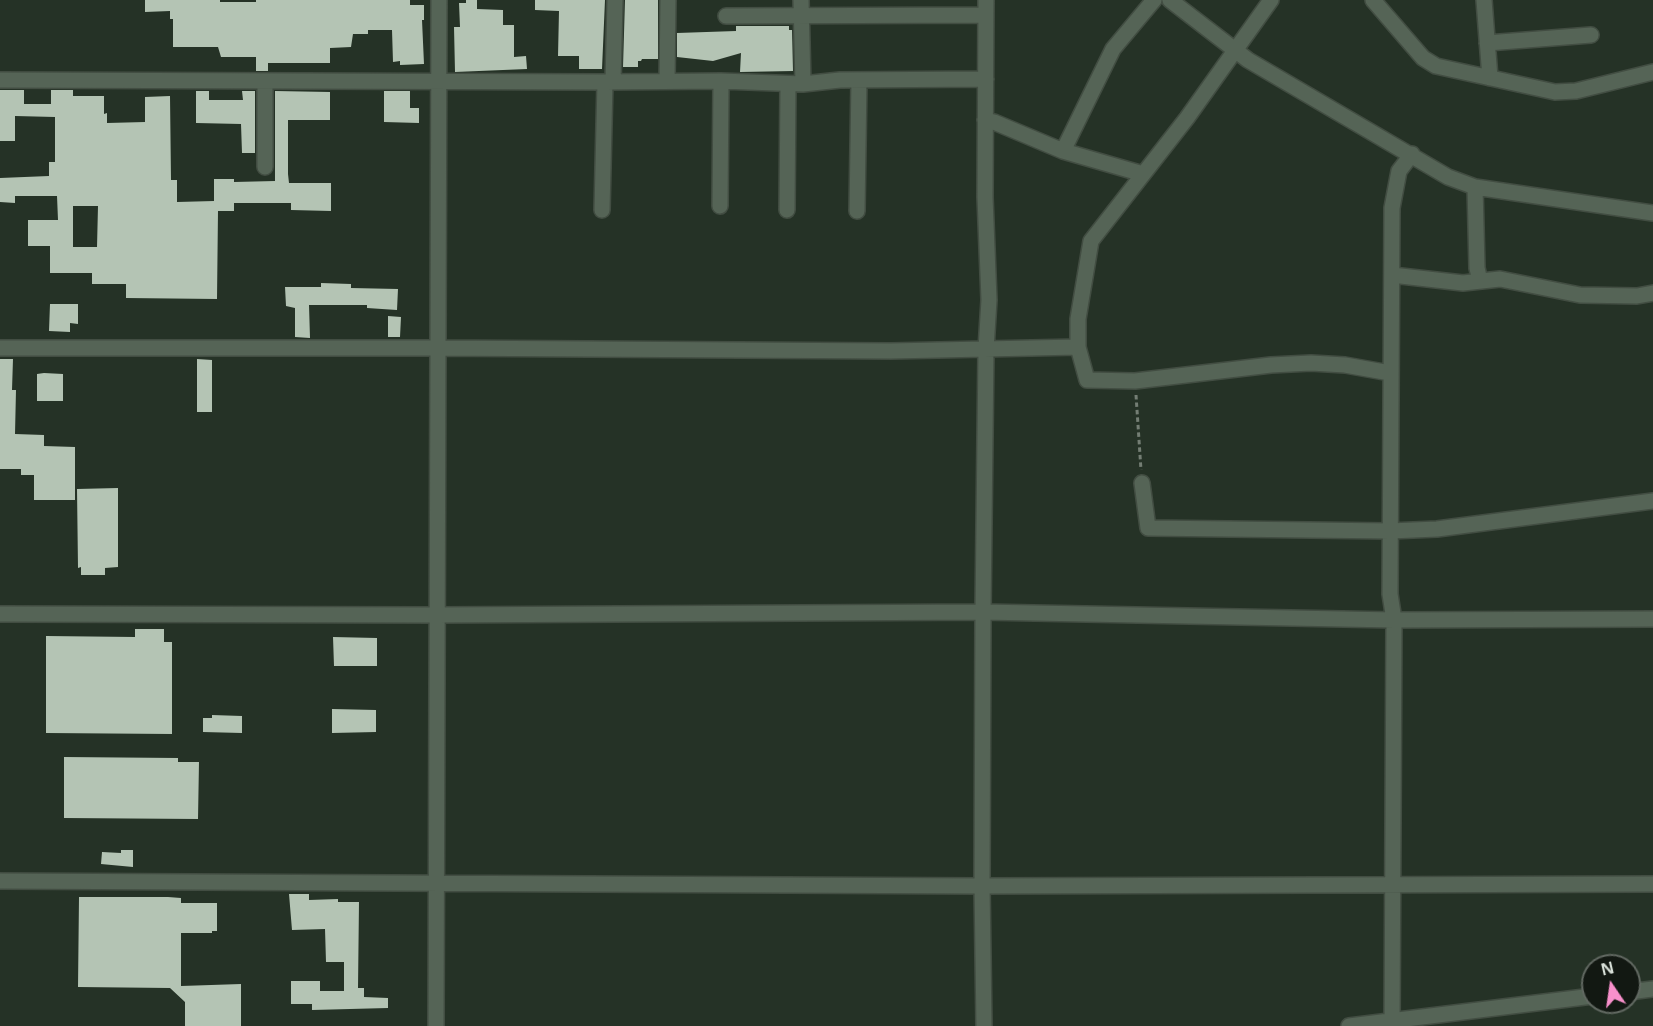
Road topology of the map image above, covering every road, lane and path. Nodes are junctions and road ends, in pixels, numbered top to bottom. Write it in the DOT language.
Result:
graph roads {
  1 [pos="439,0"];
  2 [pos="615,0"];
  3 [pos="668,0"];
  4 [pos="1154,0"];
  5 [pos="1170,0"];
  6 [pos="1271,0"];
  7 [pos="1372,0"];
  8 [pos="1484,0"];
  9 [pos="801,8"];
  10 [pos="986,8"];
  11 [pos="726,16"];
  12 [pos="1591,35"];
  13 [pos="1487,43"];
  14 [pos="1234,50"];
  15 [pos="1653,72"];
  16 [pos="1490,78"];
  17 [pos="986,79"];
  18 [pos="0,80"];
  19 [pos="859,80"];
  20 [pos="265,81"];
  21 [pos="438,81"];
  22 [pos="667,81"];
  23 [pos="721,81"];
  24 [pos="609,82"];
  25 [pos="796,84"];
  26 [pos="985,120"];
  27 [pos="1063,151"];
  28 [pos="1412,154"];
  29 [pos="265,167"];
  30 [pos="1143,174"];
  31 [pos="1475,187"];
  32 [pos="720,206"];
  33 [pos="602,210"];
  34 [pos="788,210"];
  35 [pos="858,211"];
  36 [pos="1653,213"];
  37 [pos="1392,275"];
  38 [pos="1480,281"];
  39 [pos="1653,293"];
  40 [pos="1078,347"];
  41 [pos="0,348"];
  42 [pos="436,348"];
  43 [pos="986,349"];
  44 [pos="1390,373"];
  45 [pos="1135,381"];
  46 [pos="1142,483"];
  47 [pos="1653,501"];
  48 [pos="1390,531"];
  49 [pos="983,612"];
  50 [pos="0,614"];
  51 [pos="436,615"];
  52 [pos="1653,619"];
  53 [pos="1394,620"];
  54 [pos="0,881"];
  55 [pos="436,882"];
  56 [pos="1653,884"];
  57 [pos="982,886"];
  58 [pos="1392,886"];
  59 [pos="1581,998"];
  60 [pos="1392,1023"];
  61 [pos="436,1026"];
  62 [pos="984,1026"];
  63 [pos="1349,1026"];
  1 -- 21 [label="street"];
  2 -- 24 [label="street"];
  3 -- 22 [label="street"];
  4 -- 27 [label="street"];
  5 -- 14 [label="street"];
  6 -- 14 [label="street"];
  7 -- 16 [label="street"];
  8 -- 13 [label="street"];
  9 -- 10 [label="street"];
  9 -- 11 [label="street"];
  9 -- 25 [label="street"];
  10 -- 17 [label="street"];
  12 -- 13 [label="street"];
  13 -- 16 [label="street"];
  14 -- 28 [label="street"];
  14 -- 30 [label="street"];
  15 -- 16 [label="street"];
  17 -- 19 [label="street"];
  17 -- 26 [label="street"];
  18 -- 20 [label="street"];
  19 -- 25 [label="street"];
  19 -- 35 [label="street"];
  20 -- 21 [label="street"];
  20 -- 29 [label="street"];
  21 -- 24 [label="street"];
  21 -- 42 [label="street"];
  22 -- 23 [label="street"];
  22 -- 24 [label="street"];
  23 -- 25 [label="street"];
  23 -- 32 [label="street"];
  24 -- 33 [label="street"];
  25 -- 34 [label="street"];
  26 -- 27 [label="street"];
  26 -- 43 [label="street"];
  27 -- 30 [label="street"];
  28 -- 31 [label="street"];
  28 -- 37 [label="street"];
  30 -- 40 [label="street"];
  31 -- 36 [label="street"];
  31 -- 38 [label="street"];
  37 -- 38 [label="street"];
  37 -- 44 [label="street"];
  38 -- 39 [label="street"];
  40 -- 43 [label="street"];
  40 -- 45 [label="street"];
  41 -- 42 [label="street"];
  42 -- 43 [label="street"];
  42 -- 51 [label="street"];
  43 -- 49 [label="street"];
  44 -- 45 [label="street"];
  44 -- 48 [label="street"];
  45 -- 46 [label="path"];
  46 -- 48 [label="street"];
  47 -- 48 [label="street"];
  48 -- 53 [label="street"];
  49 -- 51 [label="street"];
  49 -- 53 [label="street"];
  49 -- 57 [label="street"];
  50 -- 51 [label="street"];
  51 -- 55 [label="street"];
  52 -- 53 [label="street"];
  53 -- 58 [label="street"];
  54 -- 55 [label="street"];
  55 -- 57 [label="street"];
  55 -- 61 [label="street"];
  56 -- 58 [label="street"];
  57 -- 58 [label="street"];
  57 -- 62 [label="street"];
  58 -- 60 [label="street"];
  59 -- 60 [label="street"];
  60 -- 63 [label="street"];
}
